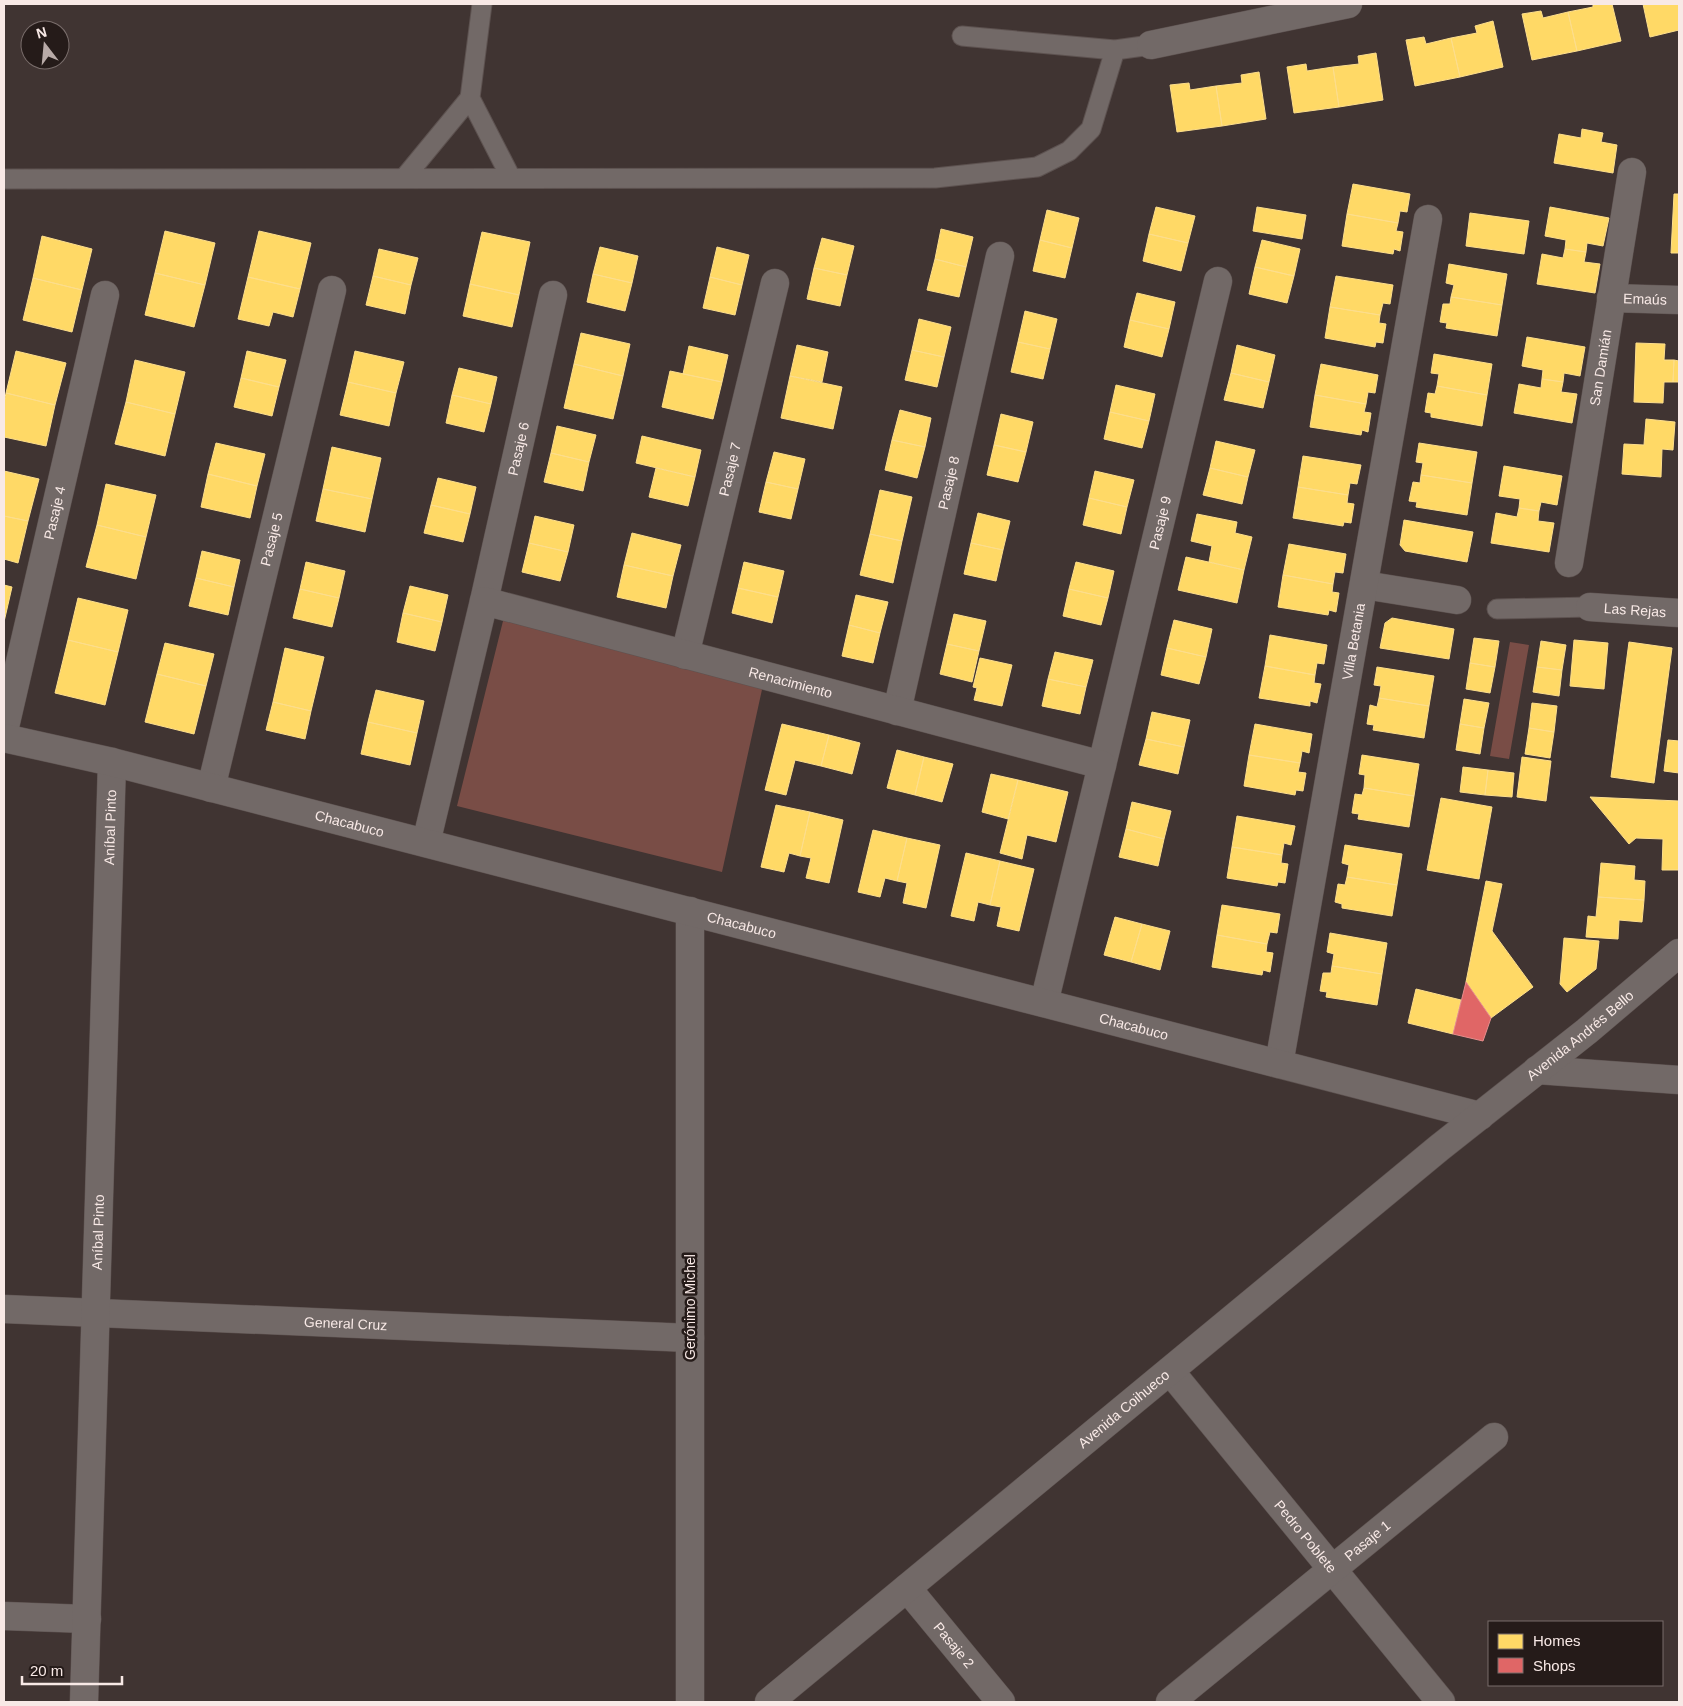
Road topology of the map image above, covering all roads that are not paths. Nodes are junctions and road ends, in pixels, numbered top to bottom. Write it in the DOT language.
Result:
graph roads {
  1 [pos="482,4"];
  2 [pos="1348,4"];
  3 [pos="1279,11"];
  4 [pos="962,36"];
  5 [pos="1151,45"];
  6 [pos="1115,50"];
  7 [pos="470,98"];
  8 [pos="1632,172"];
  9 [pos="405,177"];
  10 [pos="510,178"];
  11 [pos="4,179"];
  12 [pos="1428,219"];
  13 [pos="1000,256"];
  14 [pos="1218,281"];
  15 [pos="775,283"];
  16 [pos="332,290"];
  17 [pos="105,295"];
  18 [pos="554,295"];
  19 [pos="1611,298"];
  20 [pos="1679,300"];
  21 [pos="1569,563"];
  22 [pos="1364,585"];
  23 [pos="1456,600"];
  24 [pos="484,601"];
  25 [pos="1590,607"];
  26 [pos="1497,608"];
  27 [pos="1679,613"];
  28 [pos="685,655"];
  29 [pos="897,711"];
  30 [pos="4,731"];
  31 [pos="4,738"];
  32 [pos="112,762"];
  33 [pos="1102,764"];
  34 [pos="211,788"];
  35 [pos="426,843"];
  36 [pos="690,911"];
  37 [pos="1679,953"];
  38 [pos="1044,1003"];
  39 [pos="1279,1064"];
  40 [pos="1537,1070"];
  41 [pos="1679,1080"];
  42 [pos="1480,1116"];
  43 [pos="4,1309"];
  44 [pos="96,1313"];
  45 [pos="690,1338"];
  46 [pos="1170,1370"];
  47 [pos="1494,1437"];
  48 [pos="1332,1569"];
  49 [pos="907,1588"];
  50 [pos="4,1616"];
  51 [pos="86,1619"];
  52 [pos="84,1702"];
  53 [pos="690,1702"];
  54 [pos="769,1702"];
  55 [pos="1001,1702"];
  56 [pos="1170,1702"];
  57 [pos="1441,1702"];
  1 -- 7 [label="lane"];
  2 -- 3 [label="street"];
  3 -- 5 [label="street"];
  4 -- 6 [label="lane"];
  5 -- 6 [label="lane"];
  6 -- 10 [label="lane"];
  7 -- 9 [label="lane"];
  7 -- 10 [label="lane"];
  8 -- 19 [label="street, San Damián"];
  9 -- 10 [label="lane"];
  9 -- 11 [label="lane"];
  12 -- 22 [label="street, Villa Betania"];
  13 -- 29 [label="street, Pasaje 8"];
  14 -- 33 [label="street, Pasaje 9"];
  15 -- 28 [label="street, Pasaje 7"];
  16 -- 34 [label="street, Pasaje 5"];
  17 -- 30 [label="street, Pasaje 4"];
  18 -- 24 [label="street, Pasaje 6"];
  19 -- 20 [label="street, Emaús"];
  19 -- 21 [label="street, San Damián"];
  22 -- 23 [label="street"];
  22 -- 39 [label="street, Villa Betania"];
  24 -- 28 [label="street, Renacimiento"];
  24 -- 35 [label="street"];
  25 -- 26 [label="lane"];
  25 -- 27 [label="street, Las Rejas"];
  28 -- 29 [label="street, Renacimiento"];
  29 -- 33 [label="street, Renacimiento"];
  31 -- 32 [label="street, Chacabuco"];
  32 -- 34 [label="street, Chacabuco"];
  32 -- 44 [label="street, Aníbal Pinto"];
  33 -- 38 [label="street"];
  34 -- 35 [label="street, Chacabuco"];
  35 -- 36 [label="street, Chacabuco"];
  36 -- 38 [label="street, Chacabuco"];
  36 -- 45 [label="street, Gerónimo Michel"];
  37 -- 40 [label="street, Avenida Andrés Bello"];
  38 -- 39 [label="street, Chacabuco"];
  39 -- 42 [label="street, Chacabuco"];
  40 -- 41 [label="street"];
  40 -- 42 [label="street, Avenida Andrés Bello"];
  42 -- 46 [label="street, Avenida Coihueco"];
  43 -- 44 [label="street, General Cruz"];
  44 -- 45 [label="street, General Cruz"];
  44 -- 51 [label="street, Aníbal Pinto"];
  45 -- 53 [label="street, Gerónimo Michel"];
  46 -- 48 [label="street, Pedro Poblete"];
  46 -- 49 [label="street, Avenida Coihueco"];
  47 -- 48 [label="street, Pasaje 1"];
  48 -- 56 [label="street, Pasaje 1"];
  48 -- 57 [label="street, Pedro Poblete"];
  49 -- 54 [label="street, Avenida Coihueco"];
  49 -- 55 [label="street, Pasaje 2"];
  50 -- 51 [label="street"];
  51 -- 52 [label="street, Aníbal Pinto"];
}
